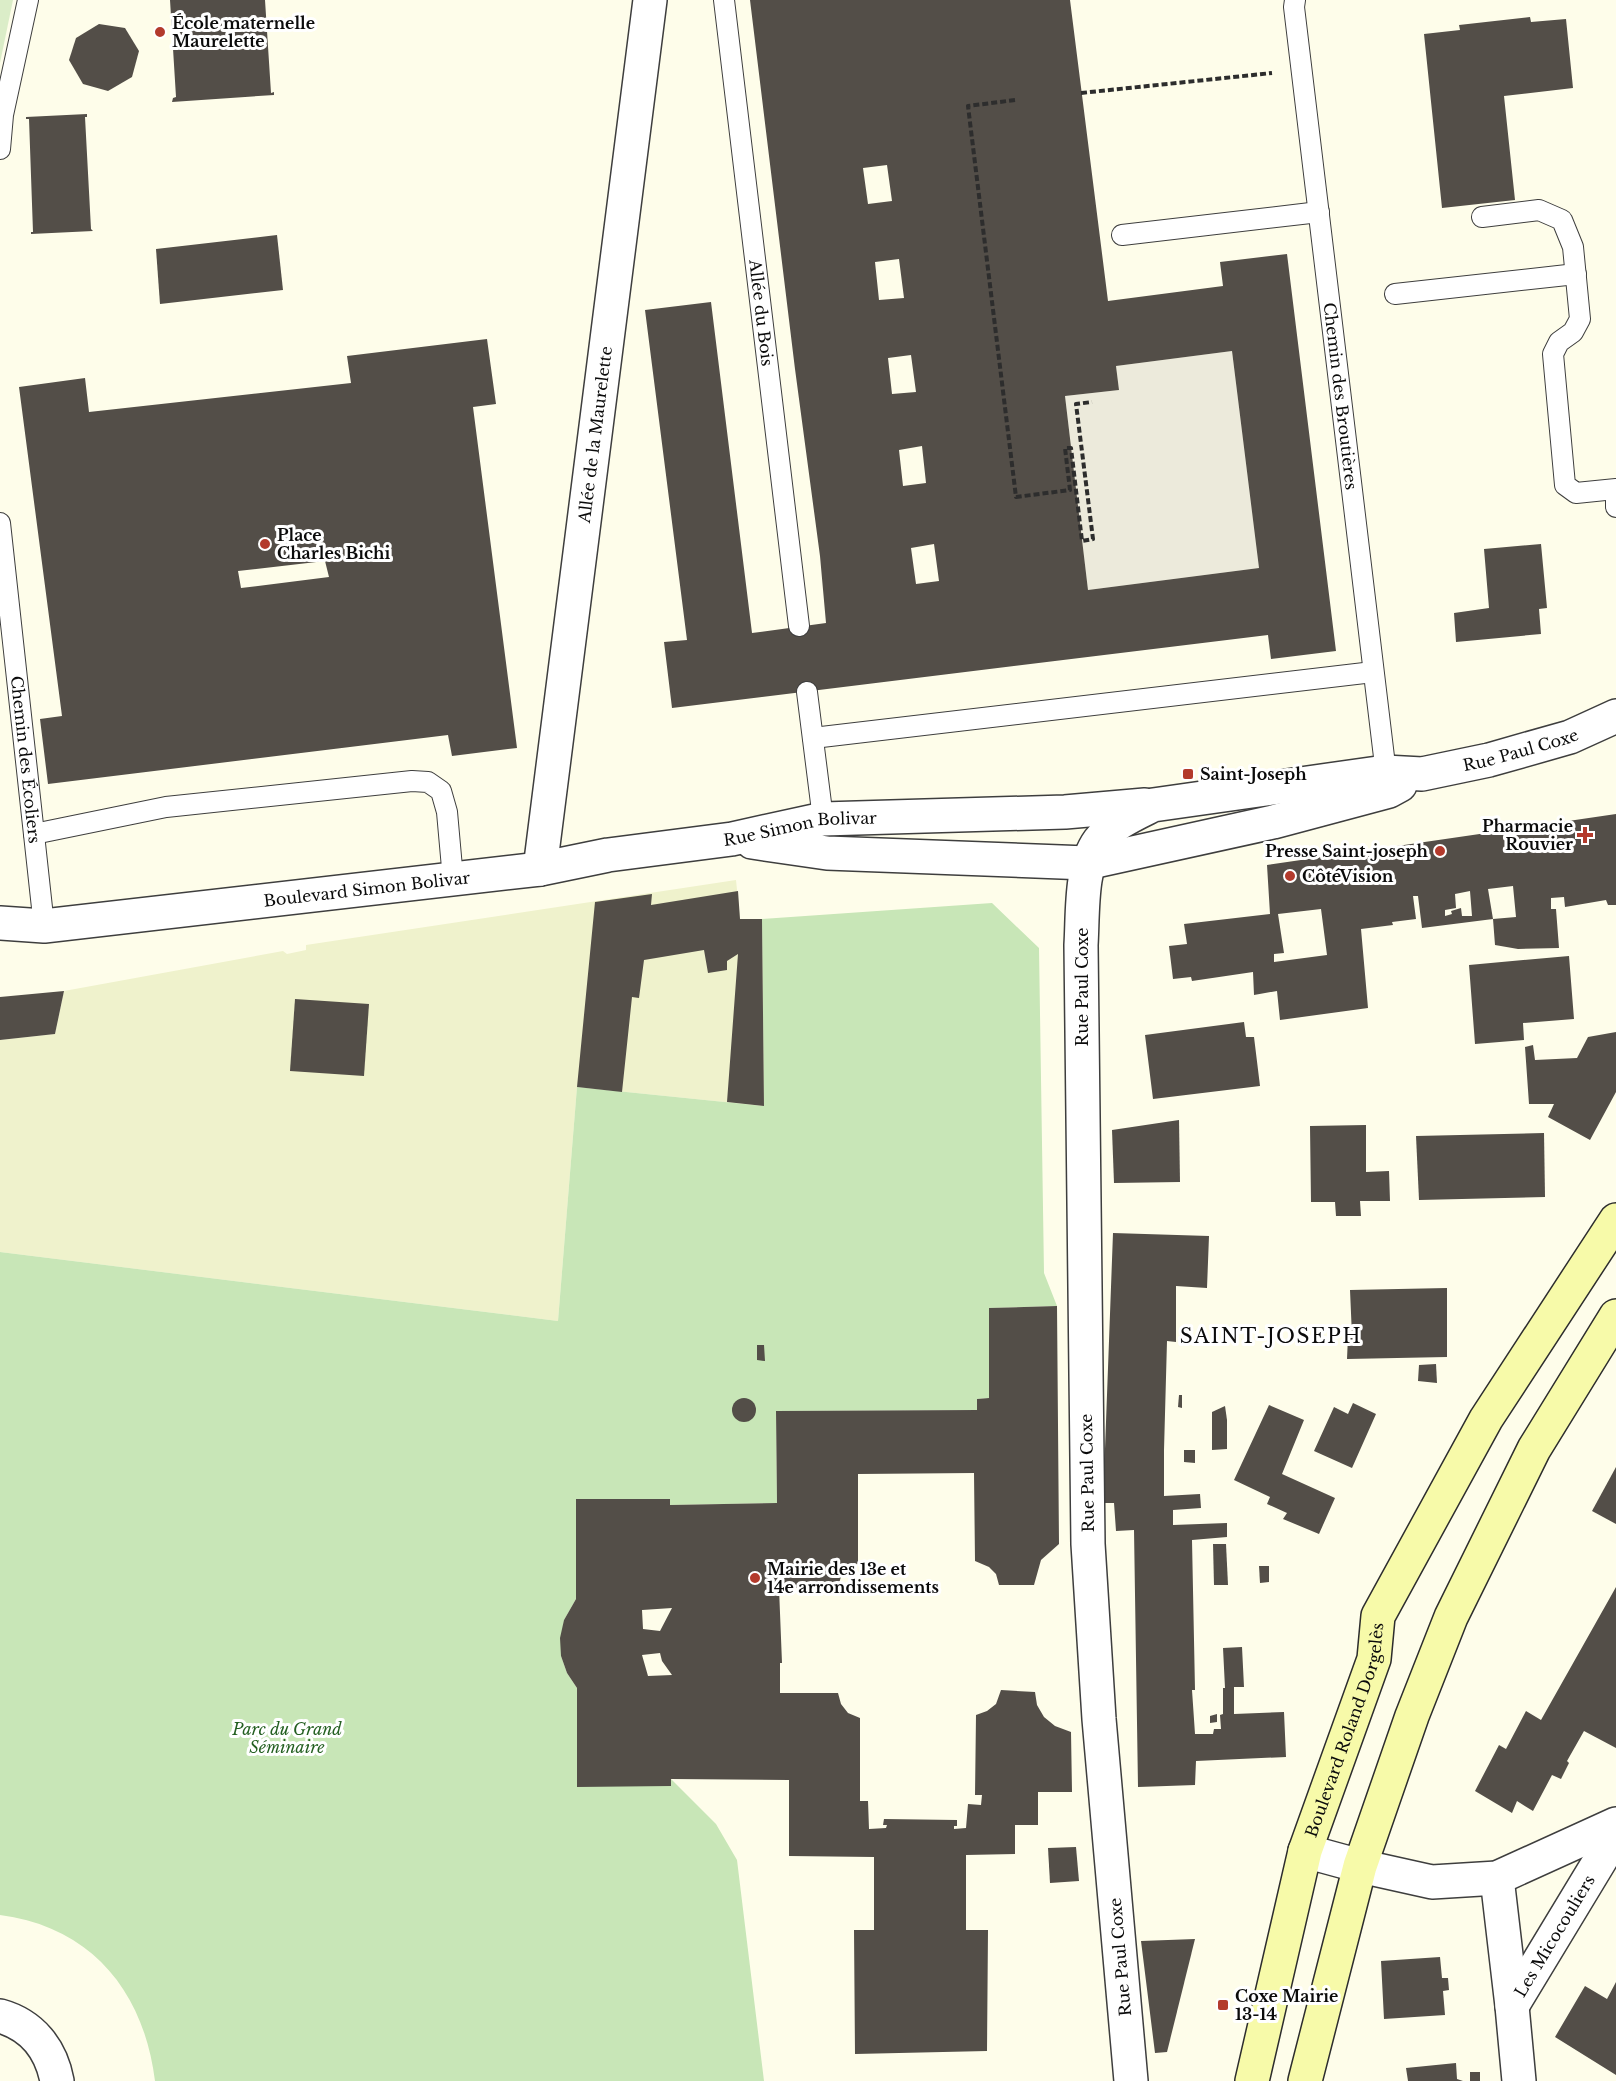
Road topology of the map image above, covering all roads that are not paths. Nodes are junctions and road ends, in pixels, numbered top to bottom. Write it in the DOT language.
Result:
graph roads {
  1 [pos="28,0"];
  2 [pos="650,0"];
  3 [pos="724,0"];
  4 [pos="1295,0"];
  5 [pos="0,149"];
  6 [pos="1318,212"];
  7 [pos="1482,217"];
  8 [pos="1122,236"];
  9 [pos="1576,274"];
  10 [pos="1395,294"];
  11 [pos="1616,490"];
  12 [pos="1616,507"];
  13 [pos="0,523"];
  14 [pos="799,626"];
  15 [pos="1373,672"];
  16 [pos="807,692"];
  17 [pos="1616,716"];
  18 [pos="813,738"];
  19 [pos="1387,781"];
  20 [pos="1153,805"];
  21 [pos="823,819"];
  22 [pos="34,834"];
  23 [pos="732,838"];
  24 [pos="1088,863"];
  25 [pos="540,869"];
  26 [pos="453,879"];
  27 [pos="0,923"];
  28 [pos="44,926"];
  29 [pos="1616,1220"];
  30 [pos="1616,1316"];
  31 [pos="1616,1824"];
  32 [pos="1616,1834"];
  33 [pos="1305,1851"];
  34 [pos="1360,1866"];
  35 [pos="1497,1878"];
  36 [pos="1512,2006"];
  37 [pos="0,2016"];
  38 [pos="57,2081"];
  39 [pos="1131,2081"];
  40 [pos="1251,2081"];
  41 [pos="1305,2081"];
  42 [pos="1519,2081"];
  1 -- 5 [label="lane"];
  2 -- 25 [label="street, Allée de la Maurelette"];
  3 -- 14 [label="lane, Allée du Bois"];
  4 -- 6 [label="lane, Chemin des Broutières"];
  6 -- 8 [label="lane"];
  6 -- 15 [label="lane, Chemin des Broutières"];
  7 -- 9 [label="lane"];
  9 -- 10 [label="lane"];
  9 -- 11 [label="lane"];
  11 -- 12 [label="lane"];
  13 -- 22 [label="lane, Chemin des Écoliers"];
  15 -- 18 [label="lane"];
  15 -- 19 [label="lane, Chemin des Broutières"];
  16 -- 18 [label="lane"];
  17 -- 19 [label="street, Rue Paul Coxe"];
  18 -- 21 [label="lane"];
  19 -- 20 [label="street, Rue Paul Coxe"];
  19 -- 24 [label="street, Rue Paul Coxe"];
  20 -- 21 [label="street, Rue Simon Bolivar"];
  20 -- 24 [label="street, Rue Paul Coxe"];
  21 -- 23 [label="street, Rue Simon Bolivar"];
  22 -- 26 [label="lane"];
  22 -- 28 [label="lane, Chemin des Écoliers"];
  23 -- 24 [label="street, Rue Simon Bolivar"];
  23 -- 25 [label="street, Boulevard Simon Bolivar"];
  24 -- 39 [label="street, Rue Paul Coxe"];
  25 -- 26 [label="street, Boulevard Simon Bolivar"];
  26 -- 28 [label="street, Boulevard Simon Bolivar"];
  27 -- 28 [label="street, Boulevard Simon Bolivar"];
  29 -- 33 [label="main road, Boulevard Roland Dorgelès"];
  30 -- 34 [label="main road"];
  31 -- 35 [label="street"];
  32 -- 36 [label="street, Les Micocouliers"];
  33 -- 34 [label="street"];
  33 -- 40 [label="main road, Boulevard Roland Dorgelès"];
  34 -- 35 [label="street"];
  34 -- 41 [label="main road"];
  35 -- 36 [label="street, Les Micocouliers"];
  36 -- 42 [label="street, Les Micocouliers"];
  37 -- 38 [label="street"];
}
